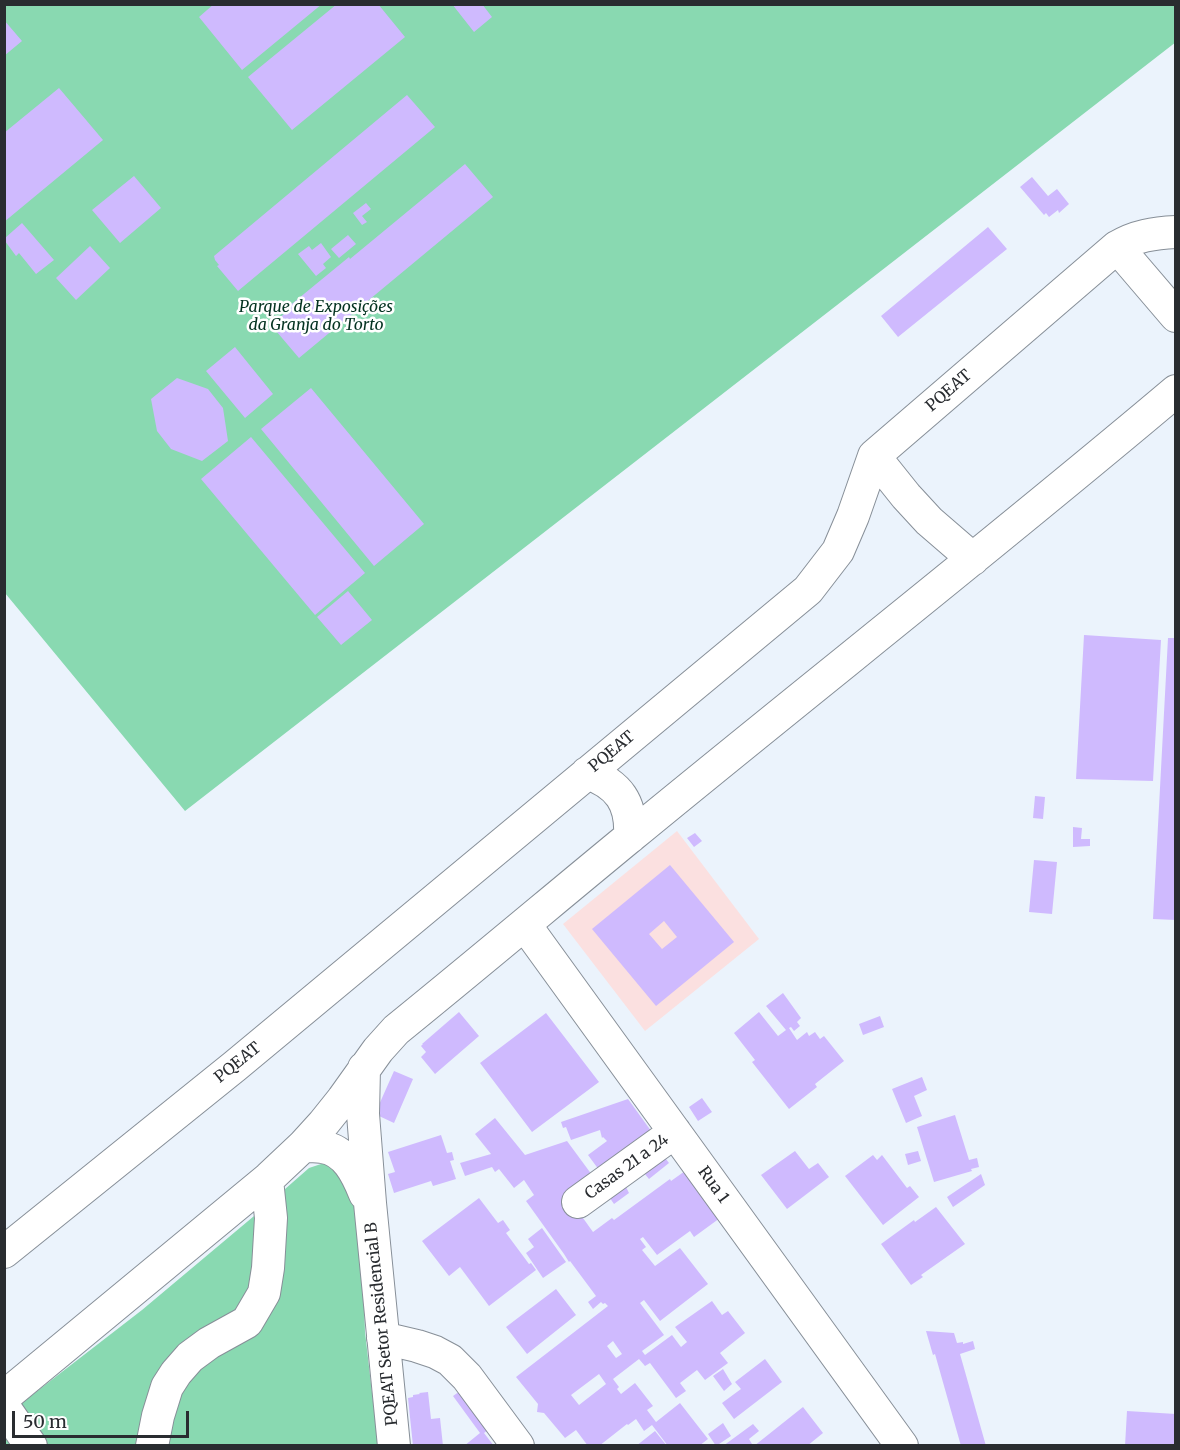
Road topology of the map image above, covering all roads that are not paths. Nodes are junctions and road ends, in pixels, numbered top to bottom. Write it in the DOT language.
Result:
graph roads {
  1 [pos="1176,232"];
  2 [pos="1117,247"];
  3 [pos="1176,316"];
  4 [pos="1176,391"];
  5 [pos="874,456"];
  6 [pos="974,559"];
  7 [pos="587,772"];
  8 [pos="630,837"];
  9 [pos="525,925"];
  10 [pos="364,1068"];
  11 [pos="675,1132"];
  12 [pos="303,1146"];
  13 [pos="267,1180"];
  14 [pos="578,1202"];
  15 [pos="370,1203"];
  16 [pos="4,1252"];
  17 [pos="383,1338"];
  18 [pos="4,1397"];
  19 [pos="4,1407"];
  20 [pos="31,1446"];
  21 [pos="152,1446"];
  22 [pos="394,1446"];
  23 [pos="518,1446"];
  24 [pos="902,1446"];
  1 -- 2 [label="street, PQEAT"];
  2 -- 3 [label="street"];
  2 -- 5 [label="street, PQEAT"];
  4 -- 6 [label="street"];
  5 -- 6 [label="street"];
  5 -- 7 [label="street, PQEAT"];
  6 -- 8 [label="street"];
  7 -- 8 [label="street"];
  7 -- 16 [label="street, PQEAT"];
  8 -- 9 [label="street"];
  9 -- 10 [label="street"];
  9 -- 11 [label="street, Rua 1"];
  10 -- 12 [label="street"];
  10 -- 15 [label="street, PQEAT Setor Residencial B"];
  11 -- 14 [label="street, Casas 21 a 24"];
  11 -- 24 [label="street, Rua 1"];
  12 -- 13 [label="street"];
  12 -- 15 [label="street"];
  13 -- 18 [label="street"];
  13 -- 21 [label="street"];
  15 -- 17 [label="street, PQEAT Setor Residencial B"];
  17 -- 22 [label="street, PQEAT Setor Residencial B"];
  17 -- 23 [label="street"];
  19 -- 20 [label="street"];
}
